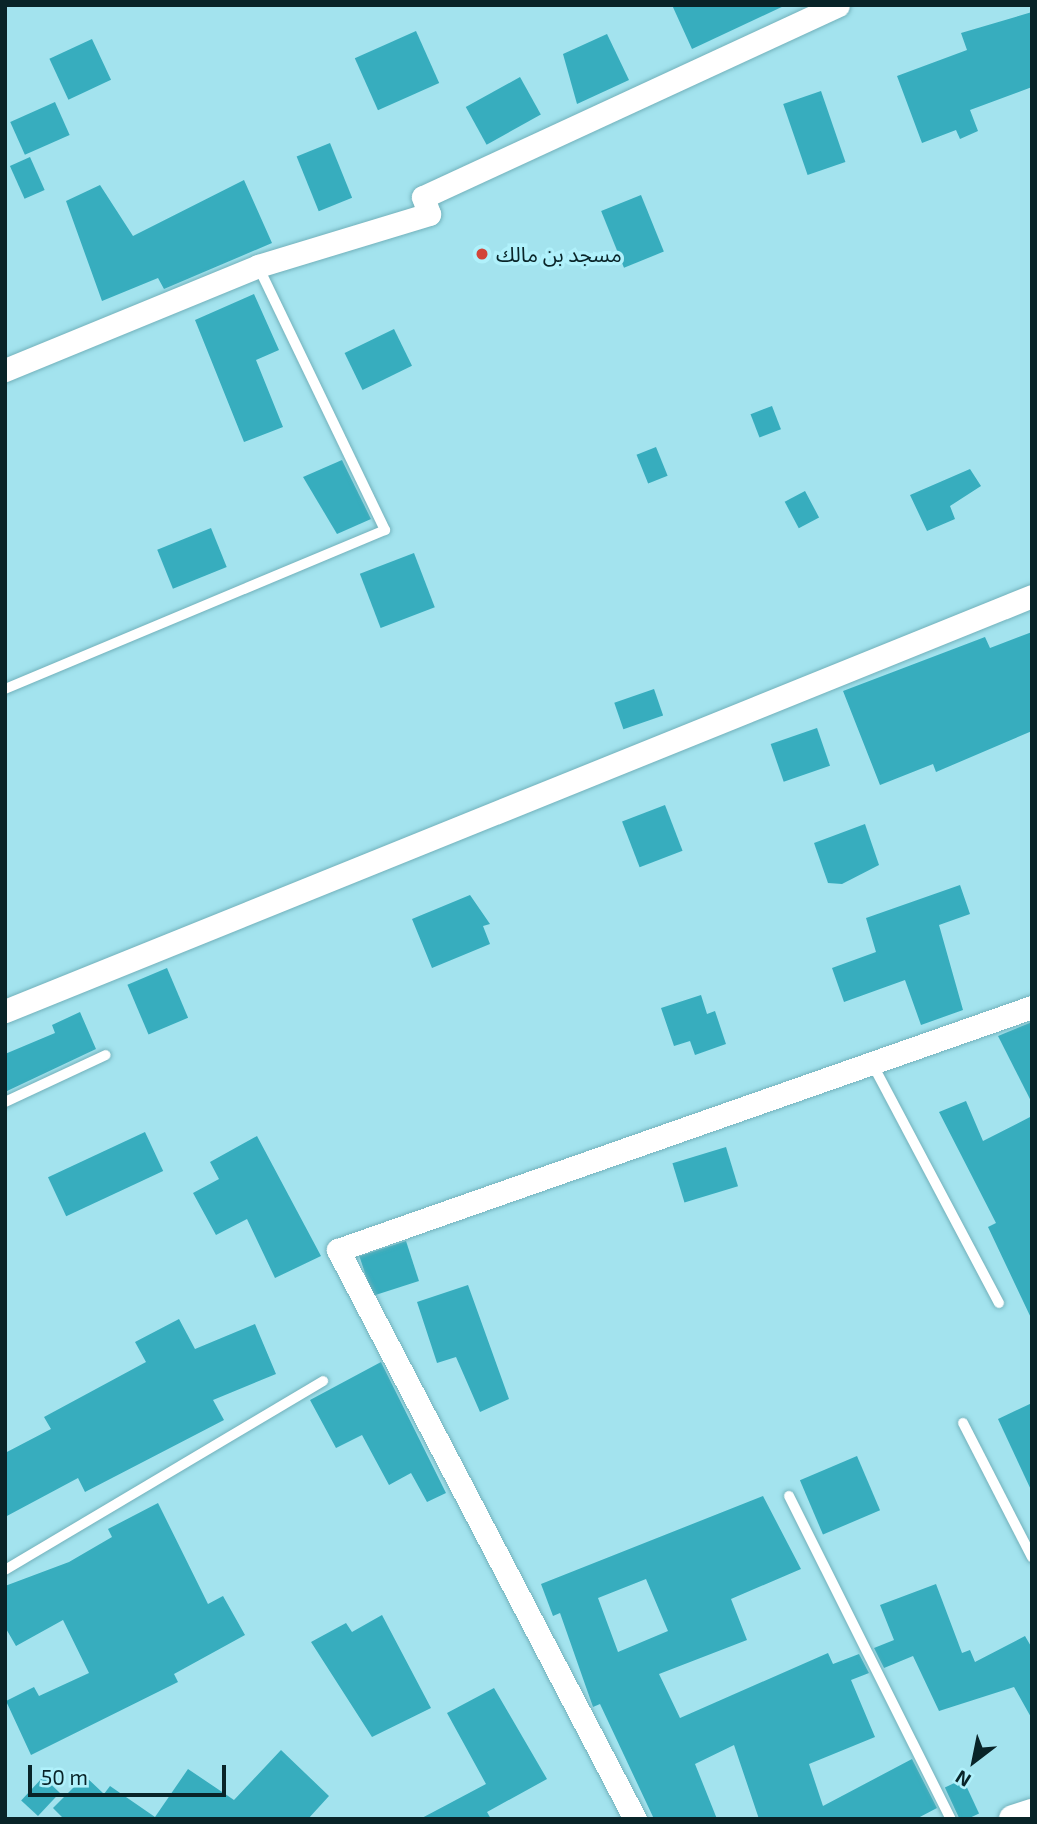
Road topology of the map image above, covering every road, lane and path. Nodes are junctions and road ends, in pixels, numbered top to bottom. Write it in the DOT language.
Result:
graph roads {
  1 [pos="838,5"];
  2 [pos="258,266"];
  3 [pos="5,370"];
  4 [pos="1032,596"];
  5 [pos="5,689"];
  6 [pos="1032,1007"];
  7 [pos="5,1011"];
  8 [pos="106,1055"];
  9 [pos="874,1066"];
  10 [pos="5,1102"];
  11 [pos="999,1303"];
  12 [pos="323,1381"];
  13 [pos="963,1423"];
  14 [pos="789,1496"];
  15 [pos="1032,1557"];
  16 [pos="5,1570"];
  17 [pos="1032,1813"];
  18 [pos="635,1819"];
  19 [pos="951,1819"];
  20 [pos="1013,1819"];
  1 -- 2 [label="street"];
  2 -- 3 [label="street"];
  2 -- 5 [label="lane"];
  4 -- 7 [label="street"];
  6 -- 9 [label="street"];
  8 -- 10 [label="lane"];
  9 -- 11 [label="lane"];
  9 -- 18 [label="street"];
  12 -- 16 [label="lane"];
  13 -- 15 [label="lane"];
  14 -- 19 [label="lane"];
  17 -- 20 [label="street"];
}
